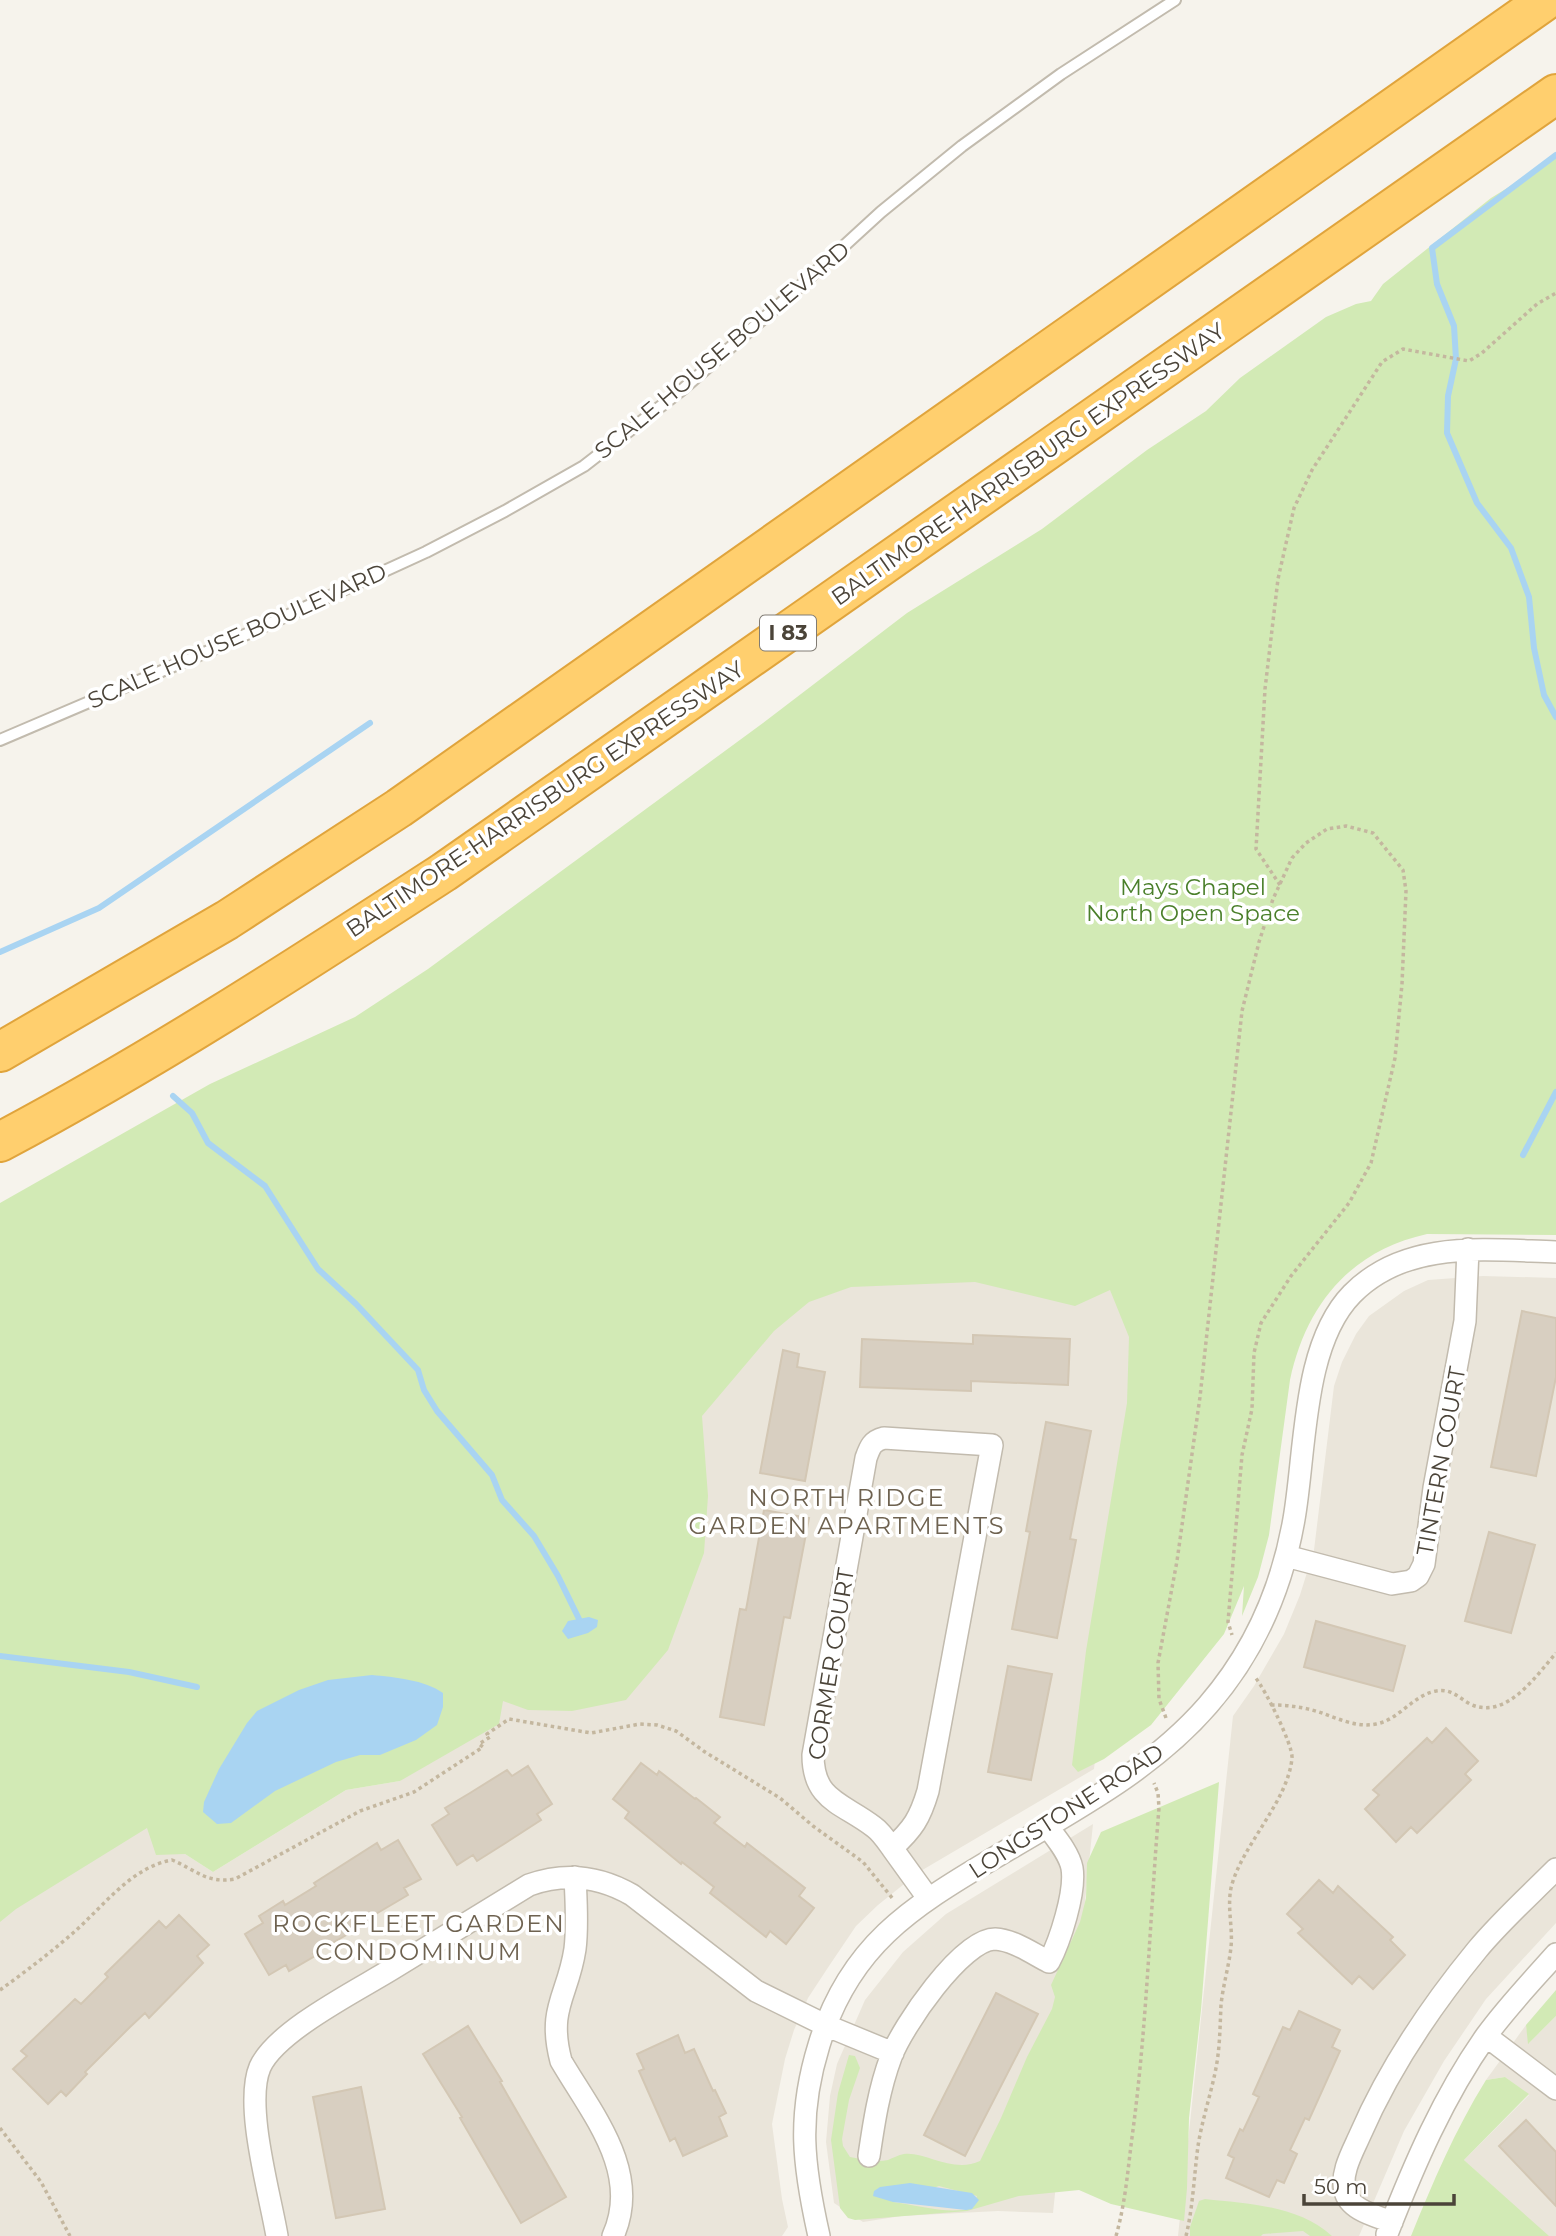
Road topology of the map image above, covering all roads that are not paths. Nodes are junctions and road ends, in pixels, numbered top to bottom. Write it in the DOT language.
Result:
graph roads {
  1 [pos="1175,0"];
  2 [pos="1546,0"];
  3 [pos="1556,94"];
  4 [pos="0,740"];
  5 [pos="0,1052"];
  6 [pos="0,1142"];
  7 [pos="1468,1249"];
  8 [pos="1556,1252"];
  9 [pos="1286,1556"];
  10 [pos="1047,1826"];
  11 [pos="892,1848"];
  12 [pos="1556,1869"];
  13 [pos="575,1877"];
  14 [pos="928,1898"];
  15 [pos="1556,1954"];
  16 [pos="825,2025"];
  17 [pos="1486,2036"];
  18 [pos="893,2053"];
  19 [pos="1556,2089"];
  20 [pos="869,2156"];
  21 [pos="1389,2229"];
  22 [pos="277,2236"];
  23 [pos="613,2236"];
  24 [pos="819,2236"];
  1 -- 4 [label="lane, SCALE HOUSE BOULEVARD"];
  2 -- 5 [label="highway"];
  3 -- 6 [label="highway, BALTIMORE-HARRISBURG EXPRESSWAY / I 83"];
  7 -- 8 [label="street, LONGSTONE ROAD"];
  7 -- 9 [label="street, LONGSTONE ROAD"];
  7 -- 9 [label="street, TINTERN COURT"];
  9 -- 10 [label="street, LONGSTONE ROAD"];
  10 -- 14 [label="street, LONGSTONE ROAD"];
  10 -- 18 [label="street"];
  11 -- 11 [label="street, CORMER COURT"];
  11 -- 14 [label="street, CORMER COURT"];
  12 -- 21 [label="street"];
  13 -- 16 [label="street"];
  13 -- 22 [label="street"];
  13 -- 23 [label="street"];
  14 -- 16 [label="street, LONGSTONE ROAD"];
  15 -- 17 [label="street"];
  16 -- 18 [label="street"];
  16 -- 24 [label="street, LONGSTONE ROAD"];
  17 -- 19 [label="street"];
  17 -- 21 [label="street"];
  18 -- 20 [label="street"];
}
